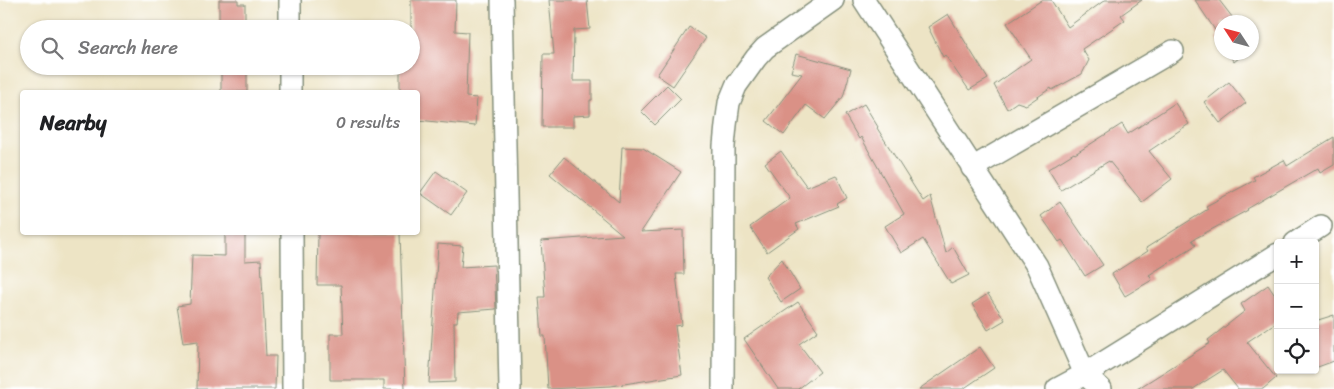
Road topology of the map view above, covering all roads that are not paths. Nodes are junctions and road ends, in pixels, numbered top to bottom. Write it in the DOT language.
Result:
graph roads {
  1 [pos="290,0"];
  2 [pos="502,0"];
  3 [pos="833,0"];
  4 [pos="864,0"];
  5 [pos="290,20"];
  6 [pos="1173,51"];
  7 [pos="290,75"];
  8 [pos="290,90"];
  9 [pos="972,168"];
  10 [pos="1321,226"];
  11 [pos="292,235"];
  12 [pos="1301,239"];
  13 [pos="1274,256"];
  14 [pos="1085,374"];
  15 [pos="294,389"];
  16 [pos="510,389"];
  17 [pos="723,389"];
  18 [pos="1057,389"];
  19 [pos="1101,389"];
  1 -- 5 [label="street"];
  2 -- 16 [label="street"];
  3 -- 17 [label="street"];
  4 -- 9 [label="street"];
  6 -- 9 [label="street"];
  7 -- 8 [label="street"];
  9 -- 14 [label="street"];
  10 -- 12 [label="street"];
  11 -- 15 [label="street"];
  13 -- 14 [label="street"];
  14 -- 18 [label="street"];
  14 -- 19 [label="street"];
}
